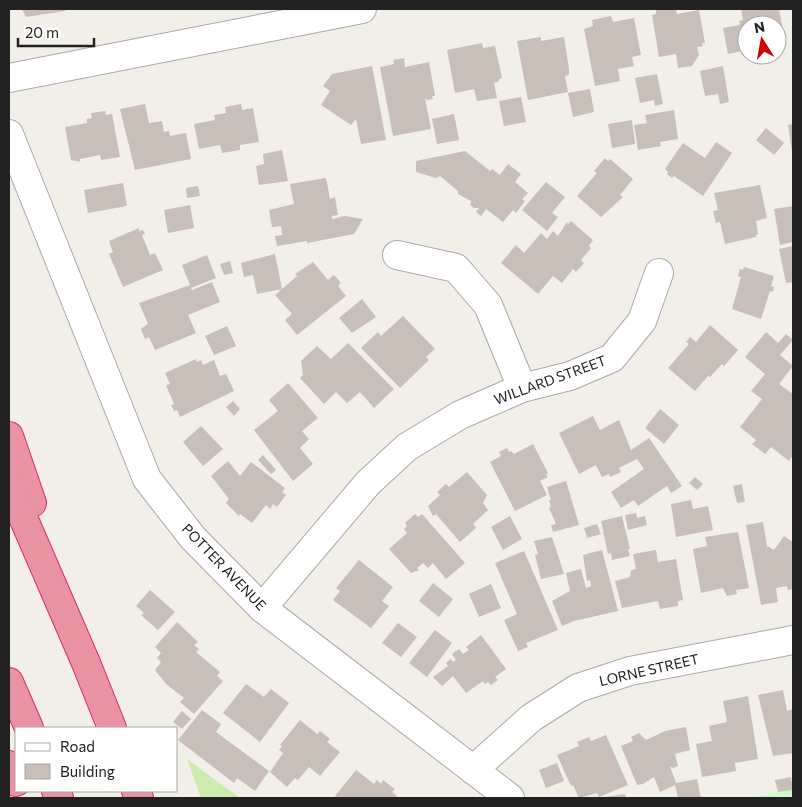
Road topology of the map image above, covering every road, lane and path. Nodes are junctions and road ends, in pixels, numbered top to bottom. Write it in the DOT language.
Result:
graph roads {
  1 [pos="362,9"];
  2 [pos="329,12"];
  3 [pos="9,78"];
  4 [pos="9,134"];
  5 [pos="397,255"];
  6 [pos="658,273"];
  7 [pos="522,388"];
  8 [pos="9,436"];
  9 [pos="9,484"];
  10 [pos="262,608"];
  11 [pos="793,640"];
  12 [pos="86,663"];
  13 [pos="9,682"];
  14 [pos="29,727"];
  15 [pos="112,727"];
  16 [pos="9,765"];
  17 [pos="473,770"];
  18 [pos="15,780"];
  19 [pos="510,798"];
  1 -- 2 [label="street"];
  2 -- 3 [label="street"];
  4 -- 10 [label="street, POTTER AVENUE"];
  5 -- 7 [label="street"];
  6 -- 7 [label="street, WILLARD STREET"];
  7 -- 10 [label="street, WILLARD STREET"];
  8 -- 12 [label="highway"];
  9 -- 12 [label="highway"];
  10 -- 17 [label="street, POTTER AVENUE"];
  11 -- 17 [label="street, LORNE STREET"];
  12 -- 15 [label="highway"];
  13 -- 14 [label="highway"];
  16 -- 18 [label="highway"];
  17 -- 19 [label="street, POTTER AVENUE"];
}
